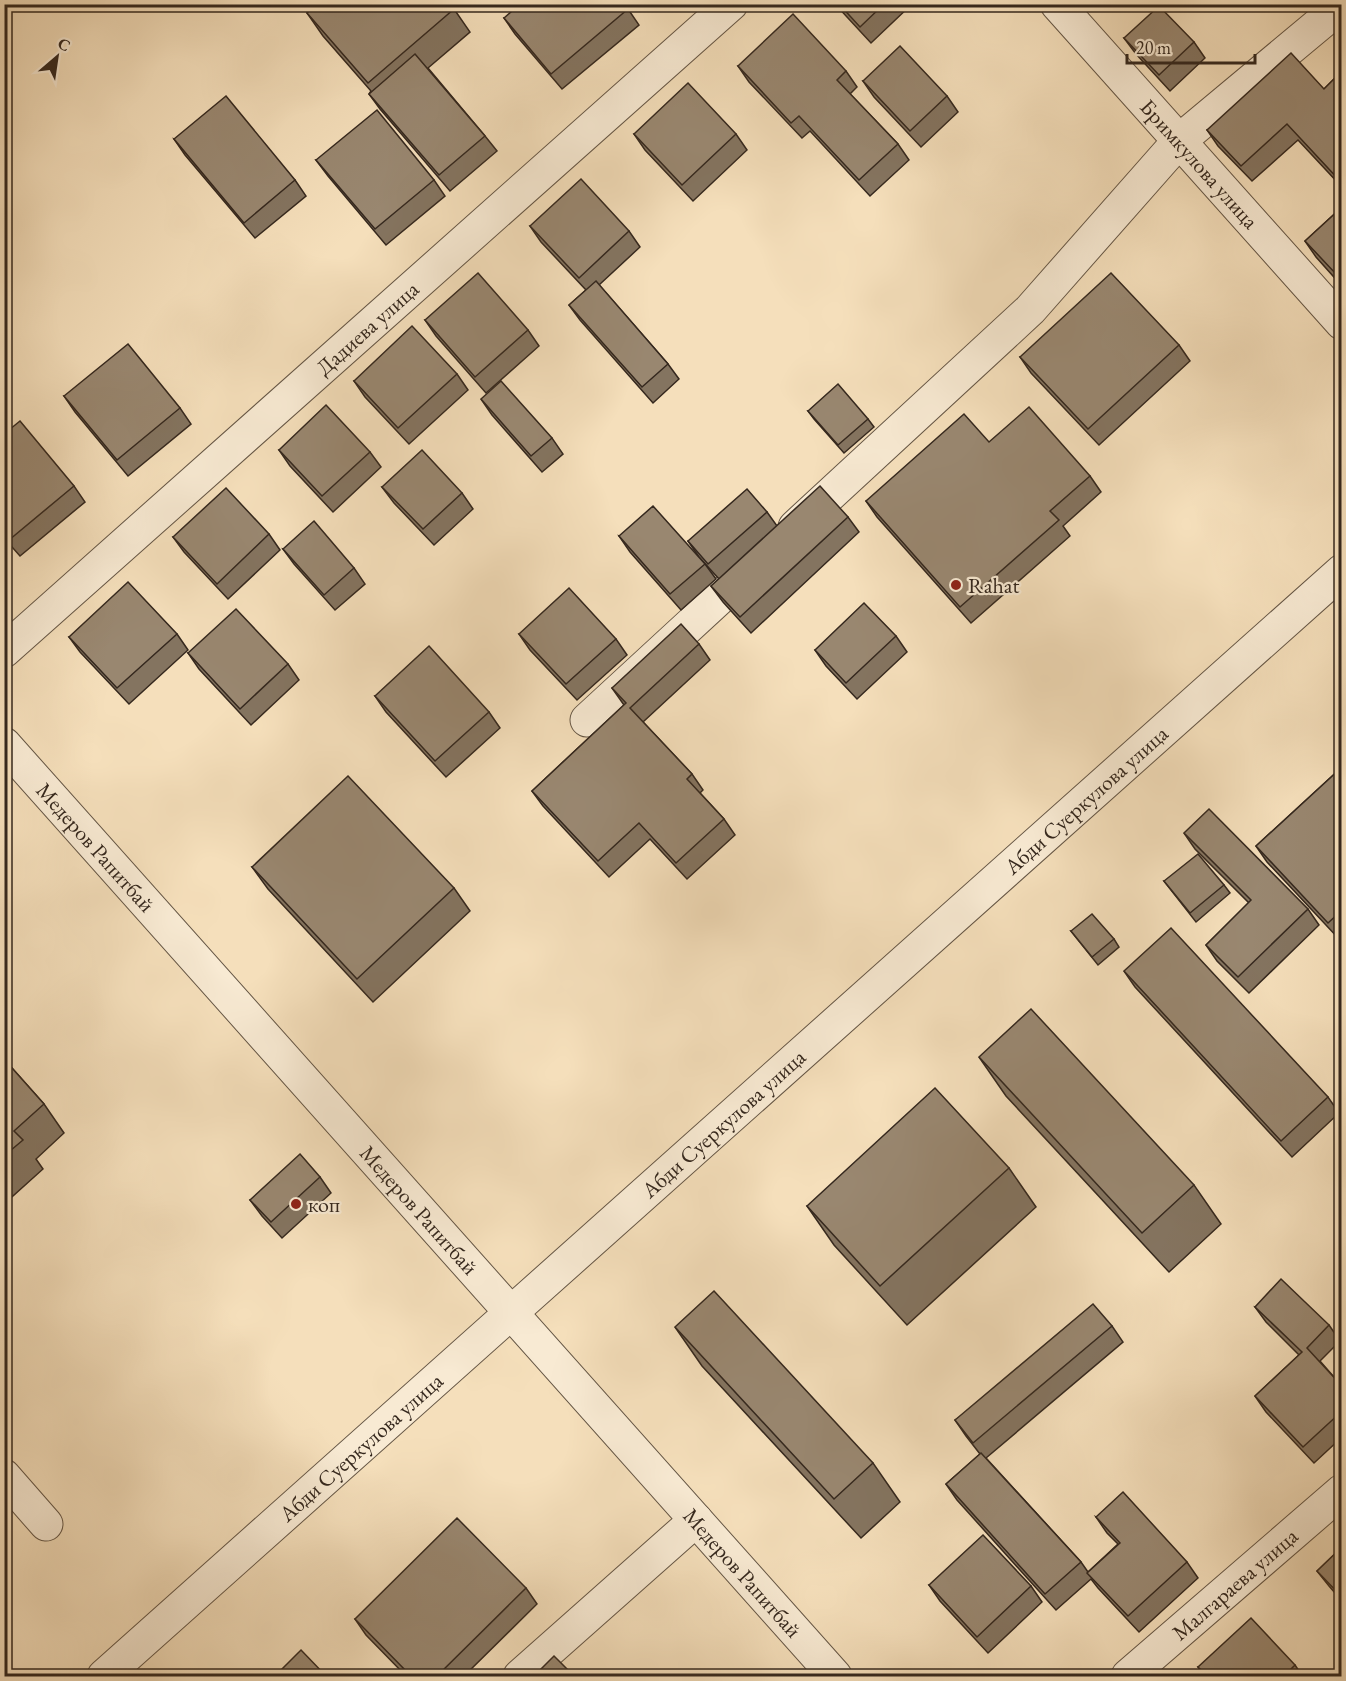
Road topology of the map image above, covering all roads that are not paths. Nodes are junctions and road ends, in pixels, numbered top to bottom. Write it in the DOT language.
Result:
graph roads {
  1 [pos="731,4"];
  2 [pos="1057,4"];
  3 [pos="1341,5"];
  4 [pos="1179,141"];
  5 [pos="1341,323"];
  6 [pos="1341,571"];
  7 [pos="4,651"];
  8 [pos="587,720"];
  9 [pos="4,744"];
  10 [pos="511,1312"];
  11 [pos="4,1476"];
  12 [pos="1341,1491"];
  13 [pos="696,1520"];
  14 [pos="46,1524"];
  15 [pos="104,1677"];
  16 [pos="520,1677"];
  17 [pos="835,1677"];
  18 [pos="1128,1677"];
  1 -- 7 [label="street, Дадиева улица"];
  2 -- 4 [label="street, Бримкулова улица"];
  3 -- 4 [label="street"];
  4 -- 5 [label="street, Бримкулова улица"];
  4 -- 8 [label="street"];
  6 -- 10 [label="street, Абди Суеркулова улица"];
  9 -- 10 [label="street, Медеров Рапитбай"];
  10 -- 13 [label="street, Медеров Рапитбай"];
  10 -- 15 [label="street, Абди Суеркулова улица"];
  11 -- 14 [label="street"];
  12 -- 18 [label="street, Малгараева улица"];
  13 -- 16 [label="street"];
  13 -- 17 [label="street, Медеров Рапитбай"];
}
